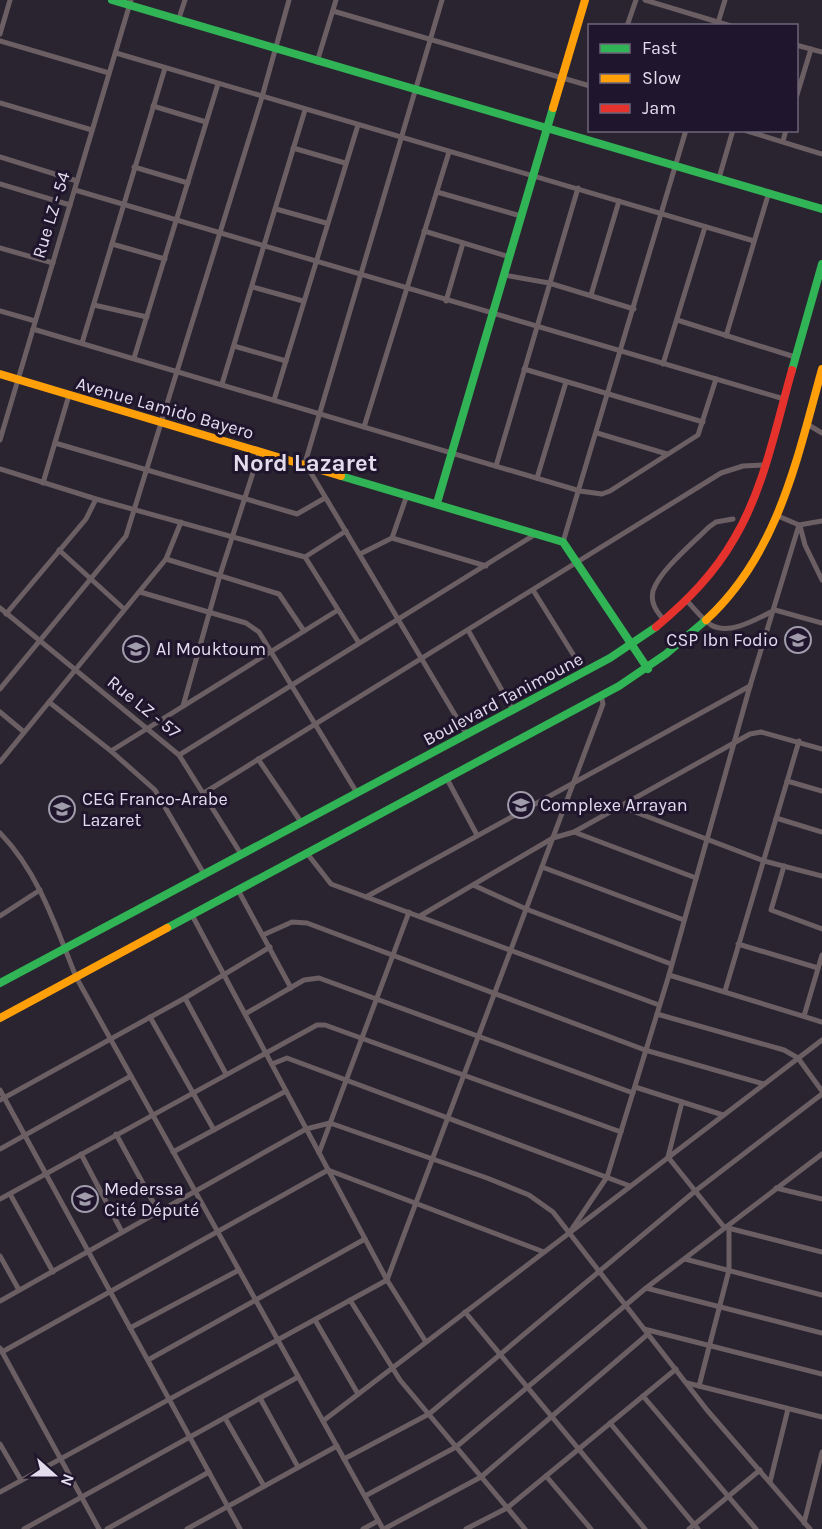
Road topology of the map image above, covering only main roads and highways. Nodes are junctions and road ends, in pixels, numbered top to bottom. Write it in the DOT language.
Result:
graph roads {
  1 [pos="112,0"];
  2 [pos="585,0"];
  3 [pos="131,3"];
  4 [pos="547,129"];
  5 [pos="822,209"];
  6 [pos="822,264"];
  7 [pos="822,369"];
  8 [pos="0,374"];
  9 [pos="437,503"];
  10 [pos="632,644"];
  11 [pos="648,669"];
  12 [pos="0,982"];
  13 [pos="0,1018"];
  1 -- 3 [label="main road"];
  2 -- 4 [label="main road"];
  3 -- 4 [label="main road"];
  4 -- 5 [label="main road"];
  4 -- 9 [label="main road"];
  6 -- 10 [label="main road, Boulevard Tanimoune"];
  7 -- 11 [label="main road"];
  8 -- 9 [label="main road, Avenue Lamido Bayero"];
  9 -- 10 [label="main road, Avenue Lamido Bayero"];
  10 -- 11 [label="main road"];
  10 -- 12 [label="main road, Boulevard Tanimoune"];
  11 -- 13 [label="main road"];
}
